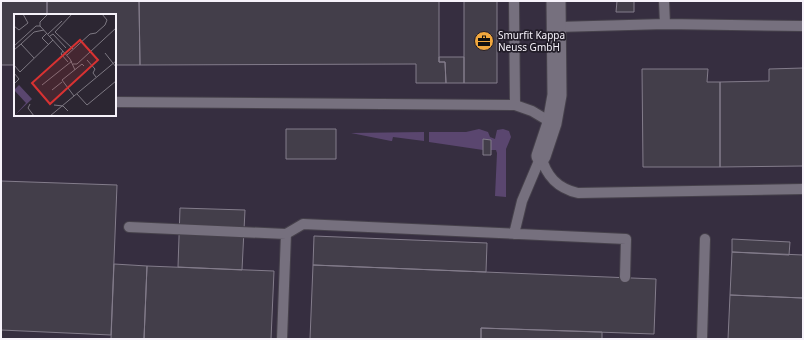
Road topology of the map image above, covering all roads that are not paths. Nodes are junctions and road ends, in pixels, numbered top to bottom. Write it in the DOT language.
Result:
graph roads {
  1 [pos="514,1"];
  2 [pos="556,1"];
  3 [pos="664,1"];
  4 [pos="666,24"];
  5 [pos="557,26"];
  6 [pos="803,26"];
  7 [pos="116,102"];
  8 [pos="515,105"];
  9 [pos="552,123"];
  10 [pos="541,156"];
  11 [pos="803,189"];
  12 [pos="129,227"];
  13 [pos="286,234"];
  14 [pos="514,234"];
  15 [pos="705,239"];
  16 [pos="625,277"];
  17 [pos="282,339"];
  18 [pos="702,339"];
  1 -- 8 [label="lane"];
  2 -- 5 [label="street"];
  3 -- 4 [label="lane"];
  4 -- 5 [label="lane"];
  4 -- 6 [label="lane"];
  5 -- 9 [label="street"];
  7 -- 8 [label="lane"];
  8 -- 9 [label="lane"];
  9 -- 10 [label="street"];
  10 -- 11 [label="lane"];
  10 -- 14 [label="lane"];
  12 -- 13 [label="lane"];
  13 -- 14 [label="lane"];
  13 -- 17 [label="lane"];
  14 -- 16 [label="lane"];
  15 -- 18 [label="lane"];
}
